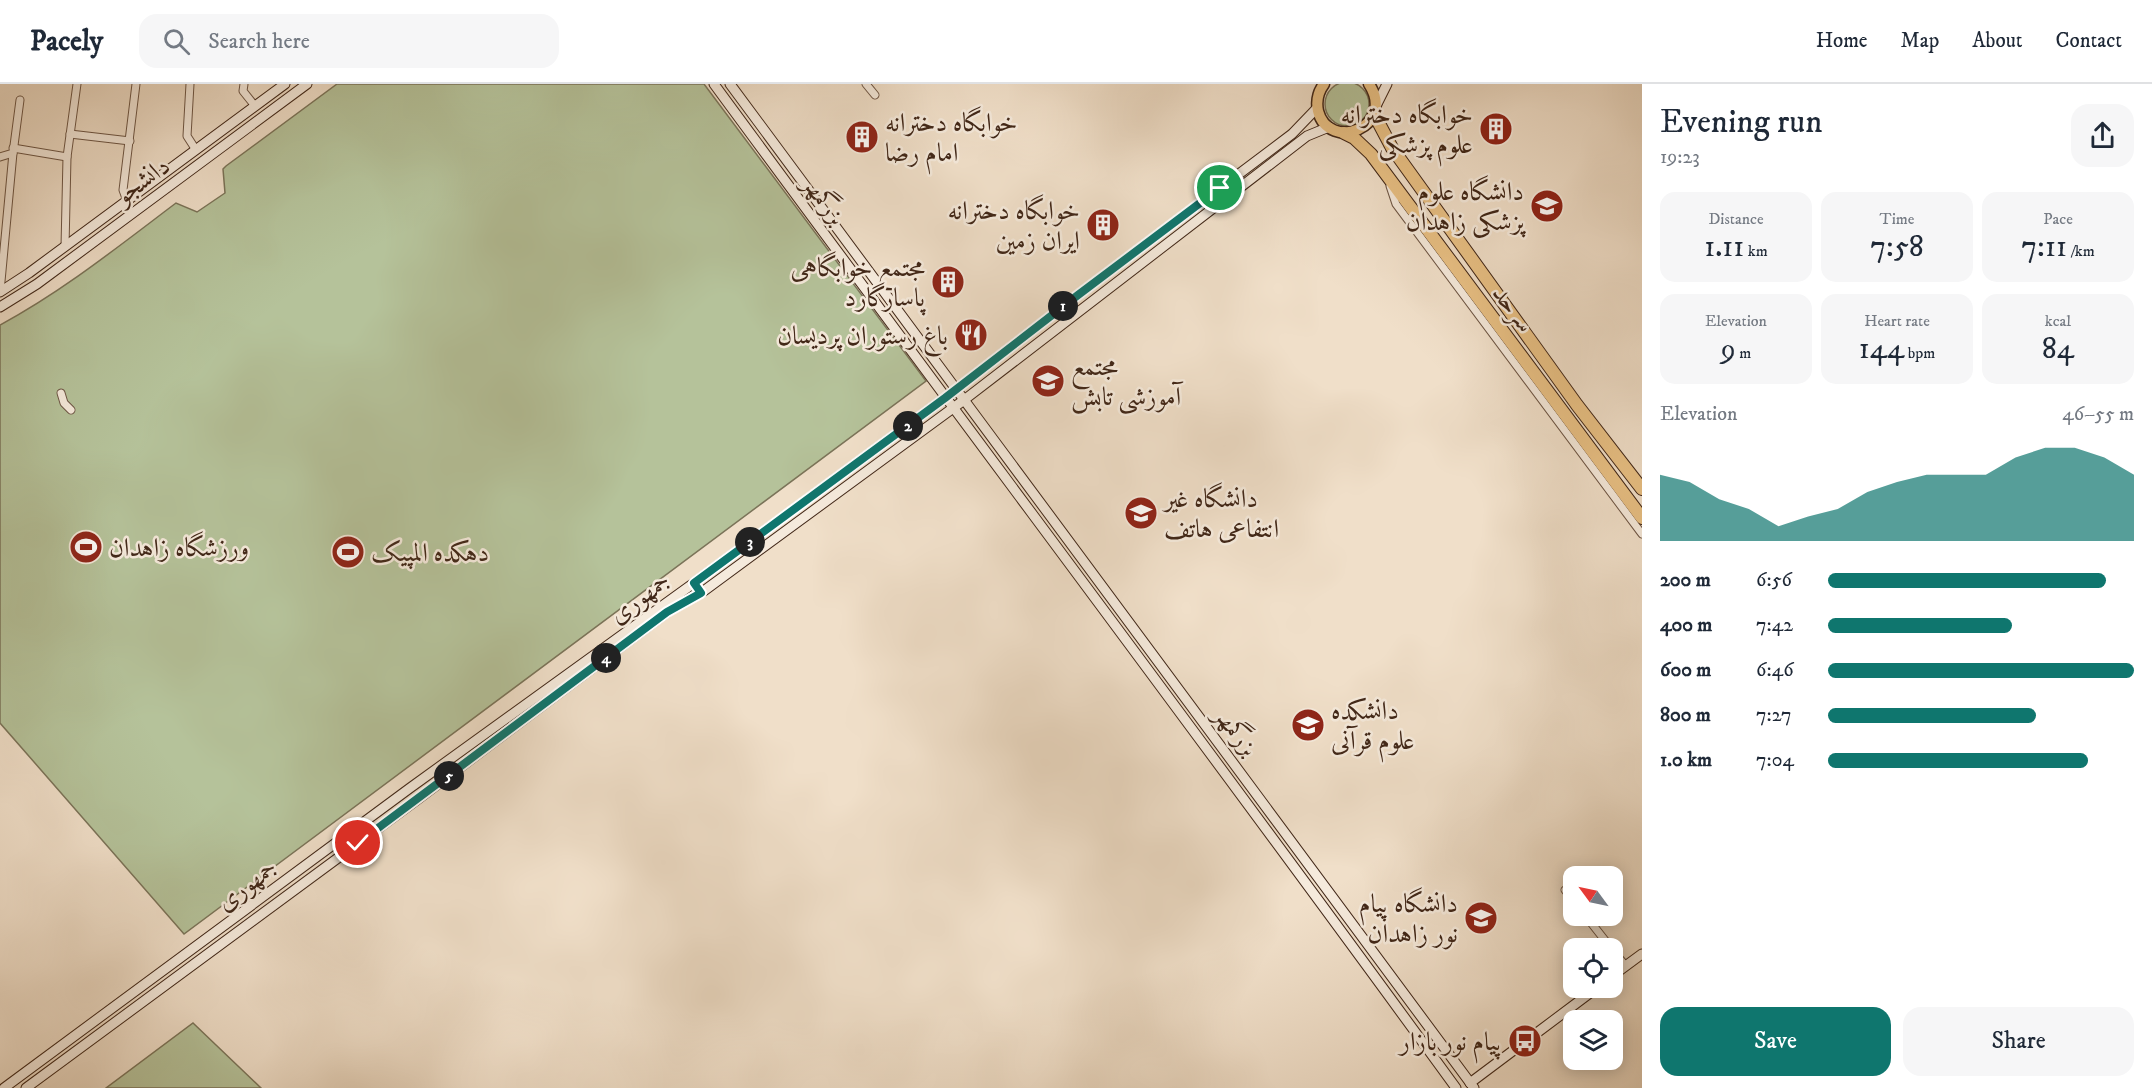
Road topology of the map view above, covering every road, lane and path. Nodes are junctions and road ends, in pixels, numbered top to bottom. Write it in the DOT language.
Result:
graph roads {
  1 [pos="76,84"];
  2 [pos="136,84"];
  3 [pos="190,84"];
  4 [pos="244,84"];
  5 [pos="285,84"];
  6 [pos="307,84"];
  7 [pos="714,84"];
  8 [pos="730,84"];
  9 [pos="866,84"];
  10 [pos="1369,84"];
  11 [pos="1387,84"];
  12 [pos="1320,87"];
  13 [pos="875,95"];
  14 [pos="20,100"];
  15 [pos="255,106"];
  16 [pos="1317,108"];
  17 [pos="1375,110"];
  18 [pos="1329,127"];
  19 [pos="1344,133"];
  20 [pos="70,134"];
  21 [pos="130,141"];
  22 [pos="13,150"];
  23 [pos="196,150"];
  24 [pos="0,157"];
  25 [pos="67,157"];
  26 [pos="1386,176"];
  27 [pos="127,201"];
  28 [pos="816,201"];
  29 [pos="805,209"];
  30 [pos="87,230"];
  31 [pos="95,241"];
  32 [pos="65,247"];
  33 [pos="0,292"];
  34 [pos="1078,295"];
  35 [pos="1085,306"];
  36 [pos="0,307"];
  37 [pos="956,388"];
  38 [pos="61,393"];
  39 [pos="945,398"];
  40 [pos="964,400"];
  41 [pos="952,408"];
  42 [pos="71,410"];
  43 [pos="1642,489"];
  44 [pos="1053,518"];
  45 [pos="1642,518"];
  46 [pos="1041,527"];
  47 [pos="1642,534"];
  48 [pos="694,583"];
  49 [pos="701,593"];
  50 [pos="410,788"];
  51 [pos="418,800"];
  52 [pos="1594,926"];
  53 [pos="1603,938"];
  54 [pos="1642,954"];
  55 [pos="1623,962"];
  56 [pos="1626,966"];
  57 [pos="1623,968"];
  58 [pos="1584,998"];
  59 [pos="1472,1085"];
  60 [pos="4,1088"];
  61 [pos="26,1088"];
  62 [pos="1456,1088"];
  1 -- 20 [label="street"];
  2 -- 21 [label="street"];
  3 -- 23 [label="street"];
  4 -- 15 [label="street"];
  5 -- 15 [label="main road, دانشجو"];
  6 -- 31 [label="main road, دانشجو"];
  7 -- 29 [label="main road, بزرگمهر"];
  8 -- 28 [label="main road, بزرگمهر"];
  9 -- 13 [label="street"];
  10 -- 17 [label="main road"];
  11 -- 17 [label="main road"];
  12 -- 16 [label="main road"];
  14 -- 22 [label="street"];
  15 -- 23 [label="main road, دانشجو"];
  16 -- 18 [label="main road"];
  16 -- 34 [label="main road, جمهوری"];
  17 -- 19 [label="main road"];
  17 -- 43 [label="highway, سرحد"];
  18 -- 19 [label="main road"];
  18 -- 35 [label="main road, جمهوری"];
  19 -- 26 [label="highway, سرحد"];
  20 -- 21 [label="street"];
  20 -- 25 [label="street"];
  21 -- 27 [label="street"];
  22 -- 24 [label="street"];
  22 -- 25 [label="street"];
  22 -- 33 [label="street"];
  23 -- 27 [label="main road, دانشجو"];
  25 -- 32 [label="street"];
  26 -- 45 [label="highway, سرحد"];
  26 -- 47 [label="street"];
  27 -- 30 [label="main road, دانشجو"];
  28 -- 29 [label="main road"];
  28 -- 37 [label="main road, بزرگمهر"];
  29 -- 39 [label="main road, بزرگمهر"];
  30 -- 31 [label="main road"];
  30 -- 32 [label="main road, دانشجو"];
  31 -- 36 [label="main road, دانشجو"];
  32 -- 33 [label="main road, دانشجو"];
  34 -- 35 [label="main road"];
  34 -- 37 [label="main road, جمهوری"];
  35 -- 40 [label="main road, جمهوری"];
  37 -- 39 [label="main road, جمهوری"];
  37 -- 40 [label="main road, بزرگمهر"];
  38 -- 42 [label="street"];
  39 -- 41 [label="main road, بزرگمهر"];
  39 -- 48 [label="main road, جمهوری"];
  40 -- 41 [label="main road, جمهوری"];
  40 -- 44 [label="main road, بزرگمهر"];
  41 -- 46 [label="main road, بزرگمهر"];
  41 -- 49 [label="main road, جمهوری"];
  44 -- 46 [label="main road"];
  44 -- 59 [label="main road, بزرگمهر"];
  46 -- 62 [label="main road, بزرگمهر"];
  48 -- 49 [label="main road"];
  48 -- 50 [label="main road, جمهوری"];
  49 -- 51 [label="main road, جمهوری"];
  50 -- 51 [label="main road"];
  50 -- 60 [label="main road, جمهوری"];
  51 -- 61 [label="main road, جمهوری"];
  52 -- 53 [label="street"];
  54 -- 56 [label="main road"];
  55 -- 56 [label="street"];
  56 -- 57 [label="main road"];
  58 -- 59 [label="main road"];
}
